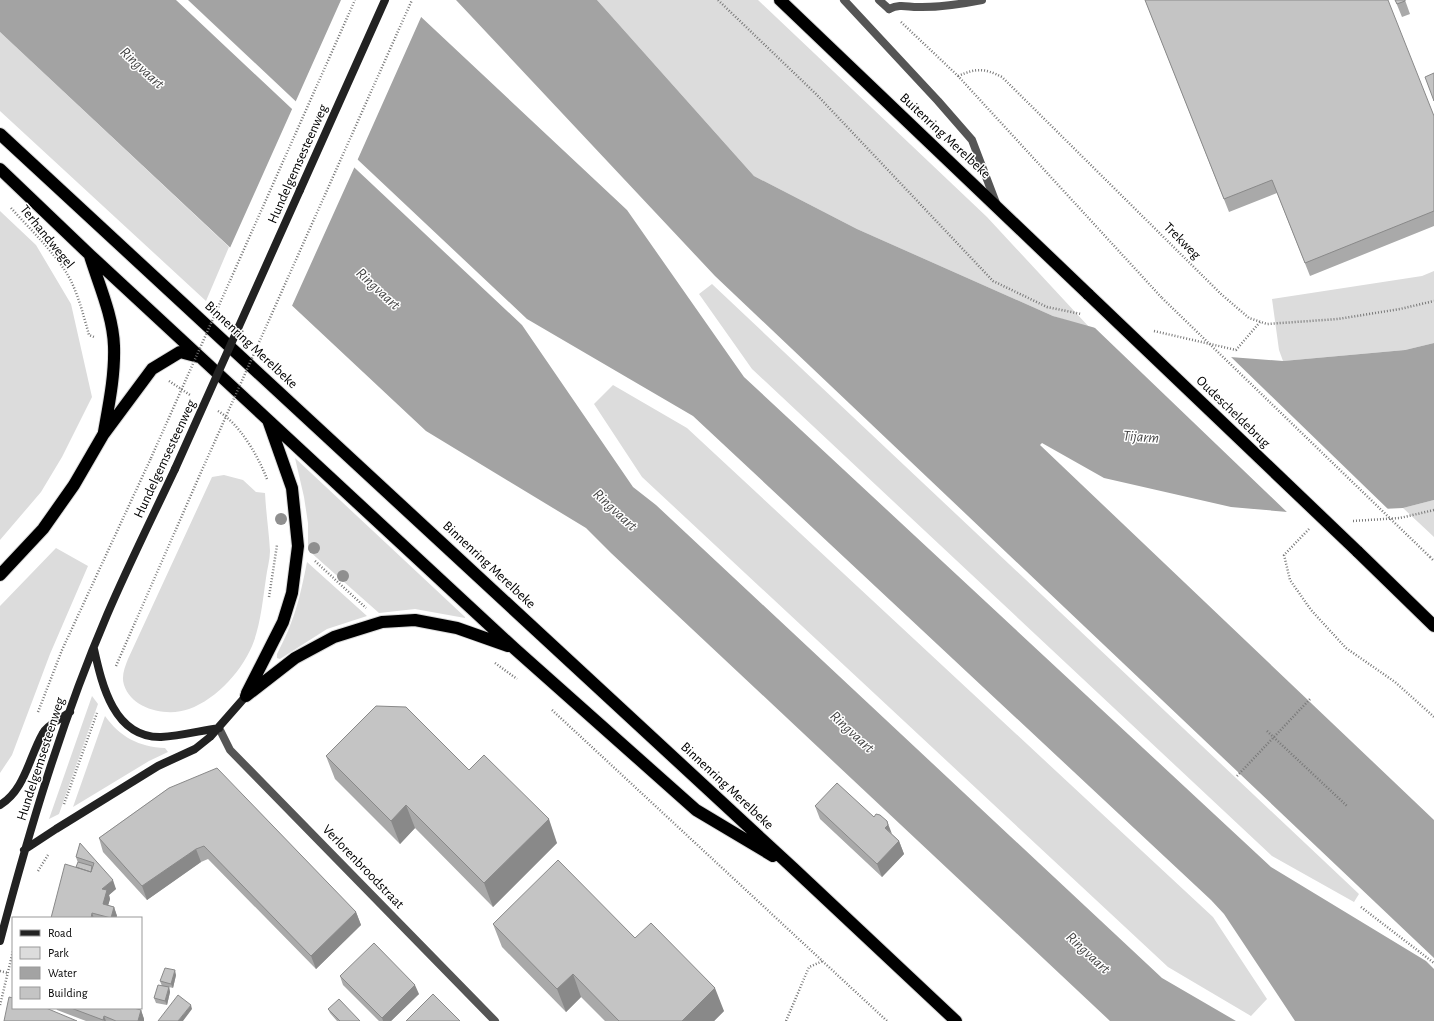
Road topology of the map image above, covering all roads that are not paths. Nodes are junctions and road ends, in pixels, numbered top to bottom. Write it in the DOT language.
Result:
graph roads {
  1 [pos="385,0"];
  2 [pos="780,0"];
  3 [pos="844,0"];
  4 [pos="879,0"];
  5 [pos="982,0"];
  6 [pos="0,134"];
  7 [pos="0,169"];
  8 [pos="997,206"];
  9 [pos="90,255"];
  10 [pos="1090,295"];
  11 [pos="200,357"];
  12 [pos="267,417"];
  13 [pos="103,435"];
  14 [pos="0,575"];
  15 [pos="1434,626"];
  16 [pos="94,649"];
  17 [pos="515,649"];
  18 [pos="246,696"];
  19 [pos="70,712"];
  20 [pos="219,728"];
  21 [pos="0,805"];
  22 [pos="24,850"];
  23 [pos="793,868"];
  24 [pos="0,941"];
  25 [pos="495,1021"];
  26 [pos="956,1021"];
  1 -- 16 [label="main road, Hundelgemsesteenweg, bridge"];
  2 -- 8 [label="highway, Buitenring Merelbeke"];
  3 -- 8 [label="street"];
  4 -- 5 [label="street"];
  6 -- 23 [label="highway, Binnenring Merelbeke"];
  7 -- 9 [label="highway"];
  8 -- 10 [label="highway, Buitenring Merelbeke"];
  9 -- 11 [label="highway"];
  9 -- 13 [label="highway"];
  10 -- 15 [label="highway, Oudescheldebrug, bridge"];
  11 -- 12 [label="highway"];
  11 -- 13 [label="highway"];
  12 -- 17 [label="highway"];
  12 -- 18 [label="highway"];
  13 -- 14 [label="highway"];
  16 -- 19 [label="main road, Hundelgemsesteenweg"];
  16 -- 20 [label="main road"];
  17 -- 18 [label="highway"];
  17 -- 23 [label="highway"];
  18 -- 20 [label="main road"];
  19 -- 21 [label="main road"];
  19 -- 22 [label="main road, Hundelgemsesteenweg"];
  20 -- 22 [label="main road"];
  20 -- 25 [label="street, Verlorenbroodstraat"];
  22 -- 24 [label="main road, Hundelgemsesteenweg"];
  23 -- 26 [label="highway, Binnenring Merelbeke"];
}
